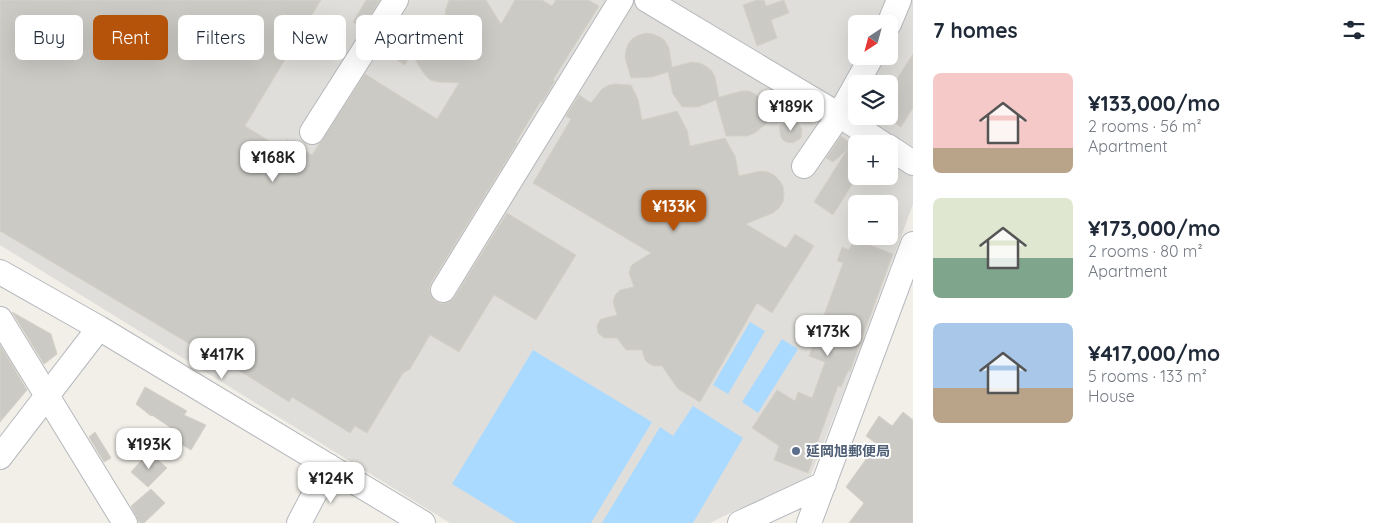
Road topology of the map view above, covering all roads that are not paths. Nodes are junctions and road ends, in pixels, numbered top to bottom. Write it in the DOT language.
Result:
graph roads {
  1 [pos="396,0"];
  2 [pos="621,0"];
  3 [pos="647,0"];
  4 [pos="899,0"];
  5 [pos="893,15"];
  6 [pos="867,65"];
  7 [pos="839,115"];
  8 [pos="312,132"];
  9 [pos="870,135"];
  10 [pos="898,153"];
  11 [pos="913,163"];
  12 [pos="804,166"];
  13 [pos="913,244"];
  14 [pos="1,277"];
  15 [pos="443,290"];
  16 [pos="0,319"];
  17 [pos="98,328"];
  18 [pos="47,396"];
  19 [pos="0,457"];
  20 [pos="329,466"];
  21 [pos="824,484"];
  22 [pos="125,523"];
  23 [pos="299,523"];
  24 [pos="423,523"];
  25 [pos="740,523"];
  26 [pos="809,523"];
  1 -- 8 [label="street"];
  2 -- 15 [label="street"];
  3 -- 7 [label="street"];
  4 -- 5 [label="street"];
  6 -- 7 [label="street"];
  7 -- 9 [label="street"];
  7 -- 12 [label="street"];
  10 -- 11 [label="street"];
  13 -- 21 [label="street"];
  14 -- 17 [label="street"];
  16 -- 18 [label="street"];
  17 -- 18 [label="street"];
  17 -- 20 [label="street"];
  18 -- 19 [label="street"];
  18 -- 22 [label="street"];
  20 -- 23 [label="street"];
  20 -- 24 [label="street"];
  21 -- 25 [label="street"];
  21 -- 26 [label="street"];
}
